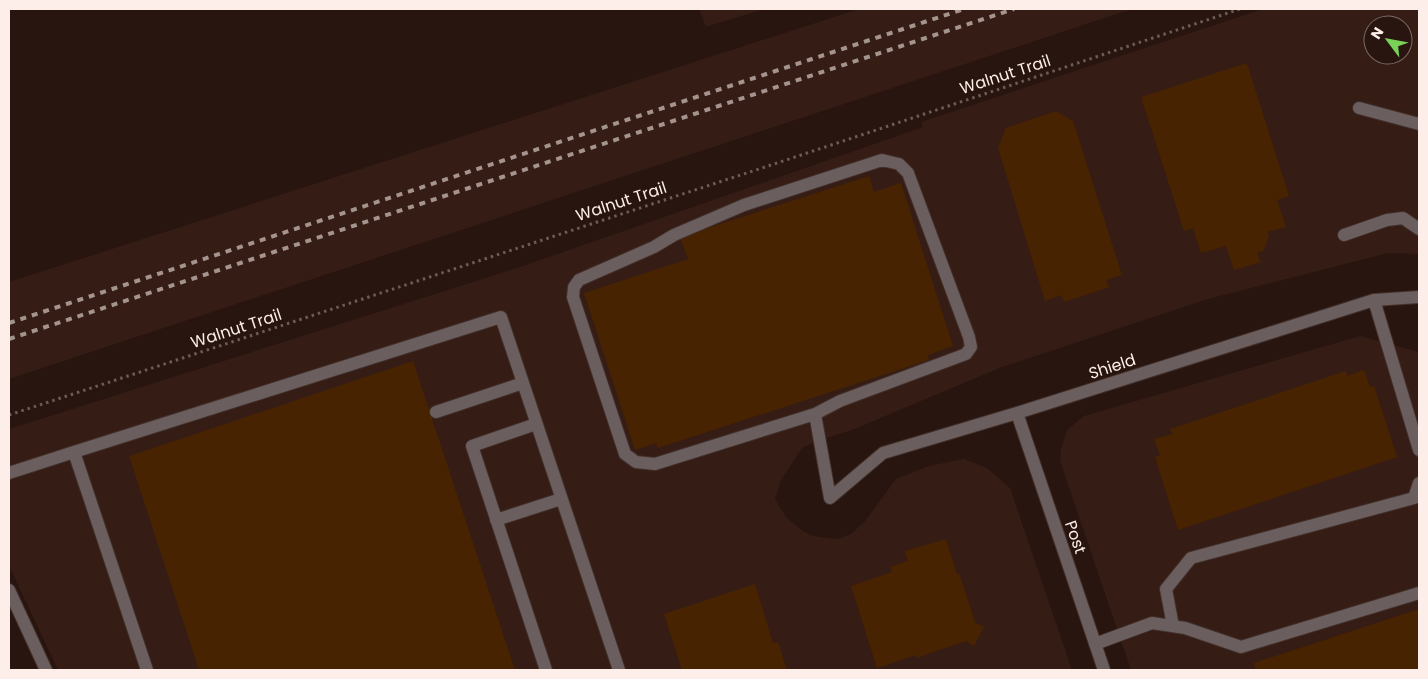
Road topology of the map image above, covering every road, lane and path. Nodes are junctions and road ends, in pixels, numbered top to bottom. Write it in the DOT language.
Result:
graph roads {
  1 [pos="1240,9"];
  2 [pos="1359,108"];
  3 [pos="1419,124"];
  4 [pos="1419,229"];
  5 [pos="1344,235"];
  6 [pos="1419,297"];
  7 [pos="1374,300"];
  8 [pos="523,383"];
  9 [pos="436,412"];
  10 [pos="1017,413"];
  11 [pos="815,414"];
  12 [pos="9,415"];
  13 [pos="536,424"];
  14 [pos="1419,450"];
  15 [pos="74,452"];
  16 [pos="9,473"];
  17 [pos="1419,483"];
  18 [pos="562,498"];
  19 [pos="496,520"];
  20 [pos="9,590"];
  21 [pos="1419,593"];
  22 [pos="1173,626"];
  23 [pos="1095,644"];
  24 [pos="46,670"];
  25 [pos="147,670"];
  26 [pos="546,670"];
  27 [pos="619,670"];
  28 [pos="1104,670"];
  1 -- 12 [label="path, Walnut Trail"];
  2 -- 3 [label="street"];
  4 -- 5 [label="street"];
  6 -- 7 [label="street, Shield"];
  7 -- 10 [label="street, Shield"];
  7 -- 14 [label="street"];
  8 -- 9 [label="street"];
  8 -- 13 [label="street"];
  8 -- 15 [label="street"];
  10 -- 11 [label="street, Shield"];
  10 -- 23 [label="street, Post"];
  11 -- 11 [label="street"];
  13 -- 18 [label="street"];
  13 -- 19 [label="street"];
  15 -- 16 [label="street"];
  15 -- 25 [label="street"];
  17 -- 22 [label="street"];
  18 -- 19 [label="street"];
  18 -- 27 [label="street"];
  19 -- 26 [label="street"];
  20 -- 24 [label="street"];
  21 -- 22 [label="street"];
  22 -- 23 [label="street"];
  23 -- 28 [label="street, Post"];
}
